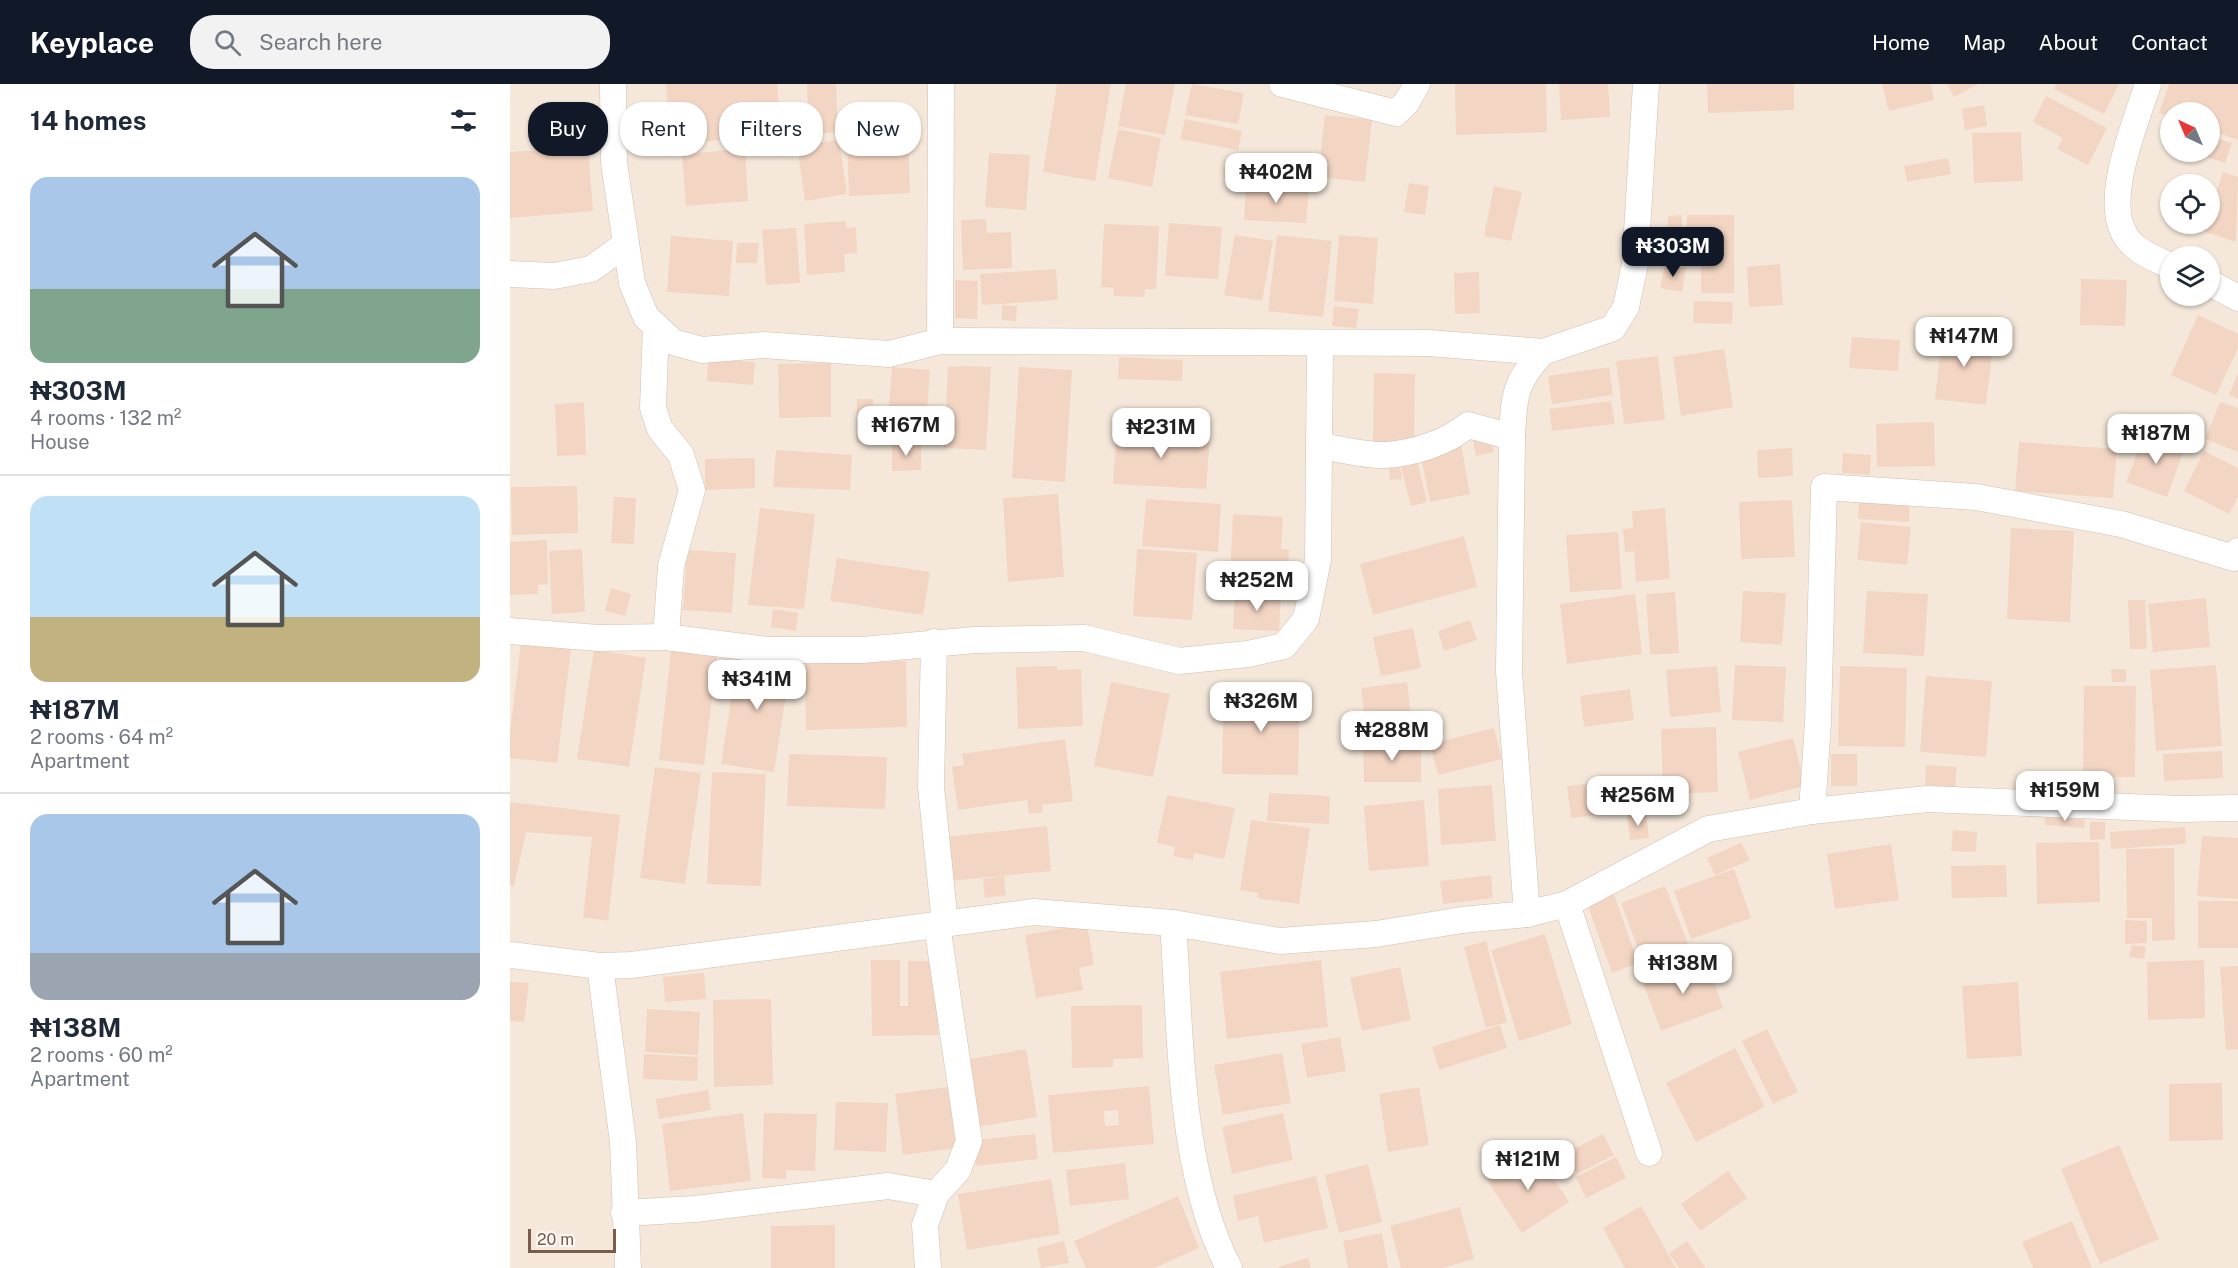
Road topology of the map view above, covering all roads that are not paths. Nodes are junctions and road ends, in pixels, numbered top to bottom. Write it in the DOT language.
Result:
graph roads {
  1 [pos="612,84"];
  2 [pos="940,84"];
  3 [pos="1282,84"];
  4 [pos="1417,84"];
  5 [pos="1646,84"];
  6 [pos="2148,84"];
  7 [pos="626,244"];
  8 [pos="2160,261"];
  9 [pos="510,274"];
  10 [pos="2220,289"];
  11 [pos="2238,298"];
  12 [pos="656,326"];
  13 [pos="940,340"];
  14 [pos="1320,344"];
  15 [pos="1543,352"];
  16 [pos="1512,437"];
  17 [pos="1321,446"];
  18 [pos="2238,551"];
  19 [pos="510,631"];
  20 [pos="666,637"];
  21 [pos="934,642"];
  22 [pos="2238,808"];
  23 [pos="1812,811"];
  24 [pos="1567,904"];
  25 [pos="1527,915"];
  26 [pos="1173,923"];
  27 [pos="941,924"];
  28 [pos="510,955"];
  29 [pos="600,966"];
  30 [pos="1649,1153"];
  31 [pos="936,1194"];
  32 [pos="624,1213"];
  33 [pos="628,1268"];
  34 [pos="928,1268"];
  35 [pos="1229,1268"];
  1 -- 7 [label="street"];
  2 -- 13 [label="street"];
  3 -- 4 [label="street"];
  5 -- 15 [label="street"];
  6 -- 8 [label="street"];
  7 -- 9 [label="street"];
  7 -- 12 [label="street"];
  10 -- 11 [label="street"];
  12 -- 13 [label="street"];
  12 -- 20 [label="street"];
  13 -- 14 [label="street"];
  14 -- 15 [label="street"];
  14 -- 17 [label="street"];
  15 -- 16 [label="street"];
  16 -- 17 [label="street"];
  16 -- 25 [label="street"];
  17 -- 21 [label="street"];
  18 -- 23 [label="street"];
  19 -- 20 [label="street"];
  20 -- 21 [label="street"];
  21 -- 27 [label="street"];
  22 -- 23 [label="street"];
  23 -- 24 [label="street"];
  24 -- 25 [label="street"];
  24 -- 30 [label="street"];
  25 -- 26 [label="street"];
  26 -- 27 [label="street"];
  26 -- 35 [label="street"];
  27 -- 29 [label="street"];
  27 -- 31 [label="street"];
  28 -- 29 [label="street"];
  29 -- 32 [label="street"];
  31 -- 32 [label="street"];
  31 -- 34 [label="street"];
  32 -- 33 [label="street"];
}
